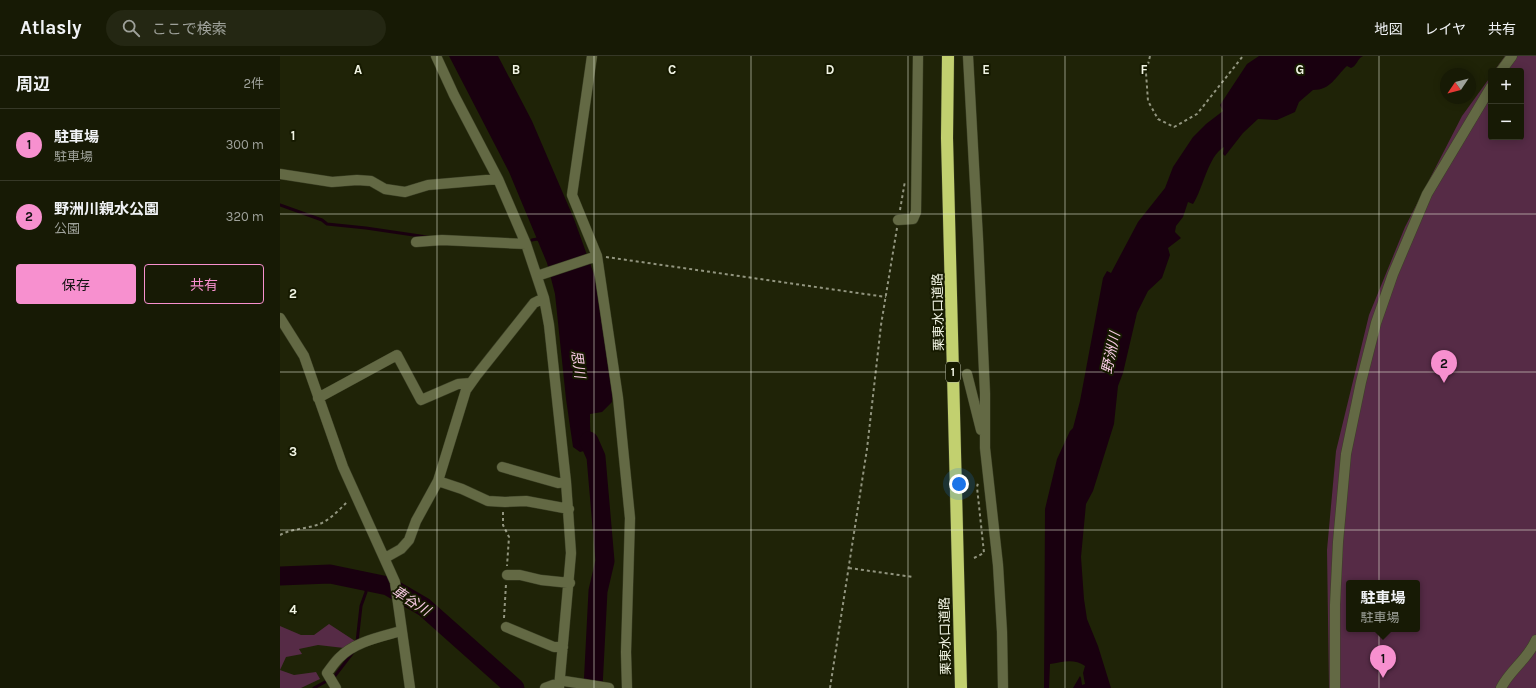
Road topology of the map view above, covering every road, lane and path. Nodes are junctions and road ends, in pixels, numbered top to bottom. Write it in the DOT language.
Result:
graph roads {
  1 [pos="436,56"];
  2 [pos="592,56"];
  3 [pos="918,56"];
  4 [pos="948,56"];
  5 [pos="968,56"];
  6 [pos="1150,56"];
  7 [pos="1243,56"];
  8 [pos="1512,56"];
  9 [pos="1503,68"];
  10 [pos="1488,92"];
  11 [pos="280,174"];
  12 [pos="907,175"];
  13 [pos="498,179"];
  14 [pos="898,220"];
  15 [pos="416,242"];
  16 [pos="526,244"];
  17 [pos="594,257"];
  18 [pos="540,275"];
  19 [pos="544,298"];
  20 [pos="886,298"];
  21 [pos="280,318"];
  22 [pos="968,374"];
  23 [pos="471,383"];
  24 [pos="318,398"];
  25 [pos="985,448"];
  26 [pos="502,468"];
  27 [pos="988,475"];
  28 [pos="438,481"];
  29 [pos="566,482"];
  30 [pos="355,493"];
  31 [pos="569,509"];
  32 [pos="280,535"];
  33 [pos="385,558"];
  34 [pos="974,558"];
  35 [pos="849,568"];
  36 [pos="506,575"];
  37 [pos="913,577"];
  38 [pos="570,583"];
  39 [pos="506,627"];
  40 [pos="401,631"];
  41 [pos="1536,640"];
  42 [pos="563,647"];
  43 [pos="561,684"];
  44 [pos="407,687"];
  45 [pos="336,688"];
  46 [pos="545,688"];
  47 [pos="609,688"];
  48 [pos="627,688"];
  49 [pos="830,688"];
  50 [pos="961,688"];
  51 [pos="1003,688"];
  52 [pos="1335,688"];
  53 [pos="1501,688"];
  1 -- 13 [label="street"];
  2 -- 17 [label="street"];
  3 -- 14 [label="street"];
  4 -- 50 [label="highway, 栗東水口道路 / 1"];
  5 -- 25 [label="street"];
  6 -- 7 [label="path"];
  8 -- 9 [label="street"];
  10 -- 52 [label="street"];
  11 -- 13 [label="street"];
  12 -- 14 [label="path"];
  13 -- 16 [label="street"];
  14 -- 20 [label="path"];
  15 -- 16 [label="street"];
  16 -- 18 [label="street"];
  17 -- 18 [label="street"];
  17 -- 20 [label="path"];
  17 -- 48 [label="street"];
  18 -- 19 [label="street"];
  19 -- 23 [label="street"];
  19 -- 29 [label="street"];
  20 -- 35 [label="path"];
  21 -- 24 [label="street"];
  22 -- 25 [label="street"];
  23 -- 24 [label="street"];
  23 -- 28 [label="street"];
  24 -- 30 [label="street"];
  25 -- 27 [label="street"];
  26 -- 29 [label="street"];
  27 -- 34 [label="path"];
  27 -- 51 [label="street"];
  28 -- 31 [label="street"];
  28 -- 33 [label="street"];
  29 -- 31 [label="street"];
  30 -- 32 [label="path"];
  30 -- 33 [label="street"];
  31 -- 38 [label="street"];
  33 -- 40 [label="street"];
  35 -- 37 [label="path"];
  35 -- 49 [label="path"];
  36 -- 38 [label="street"];
  38 -- 42 [label="street"];
  39 -- 42 [label="street"];
  40 -- 44 [label="street"];
  40 -- 45 [label="street"];
  41 -- 53 [label="street"];
  42 -- 43 [label="street"];
  43 -- 46 [label="street"];
  43 -- 47 [label="street"];
}
